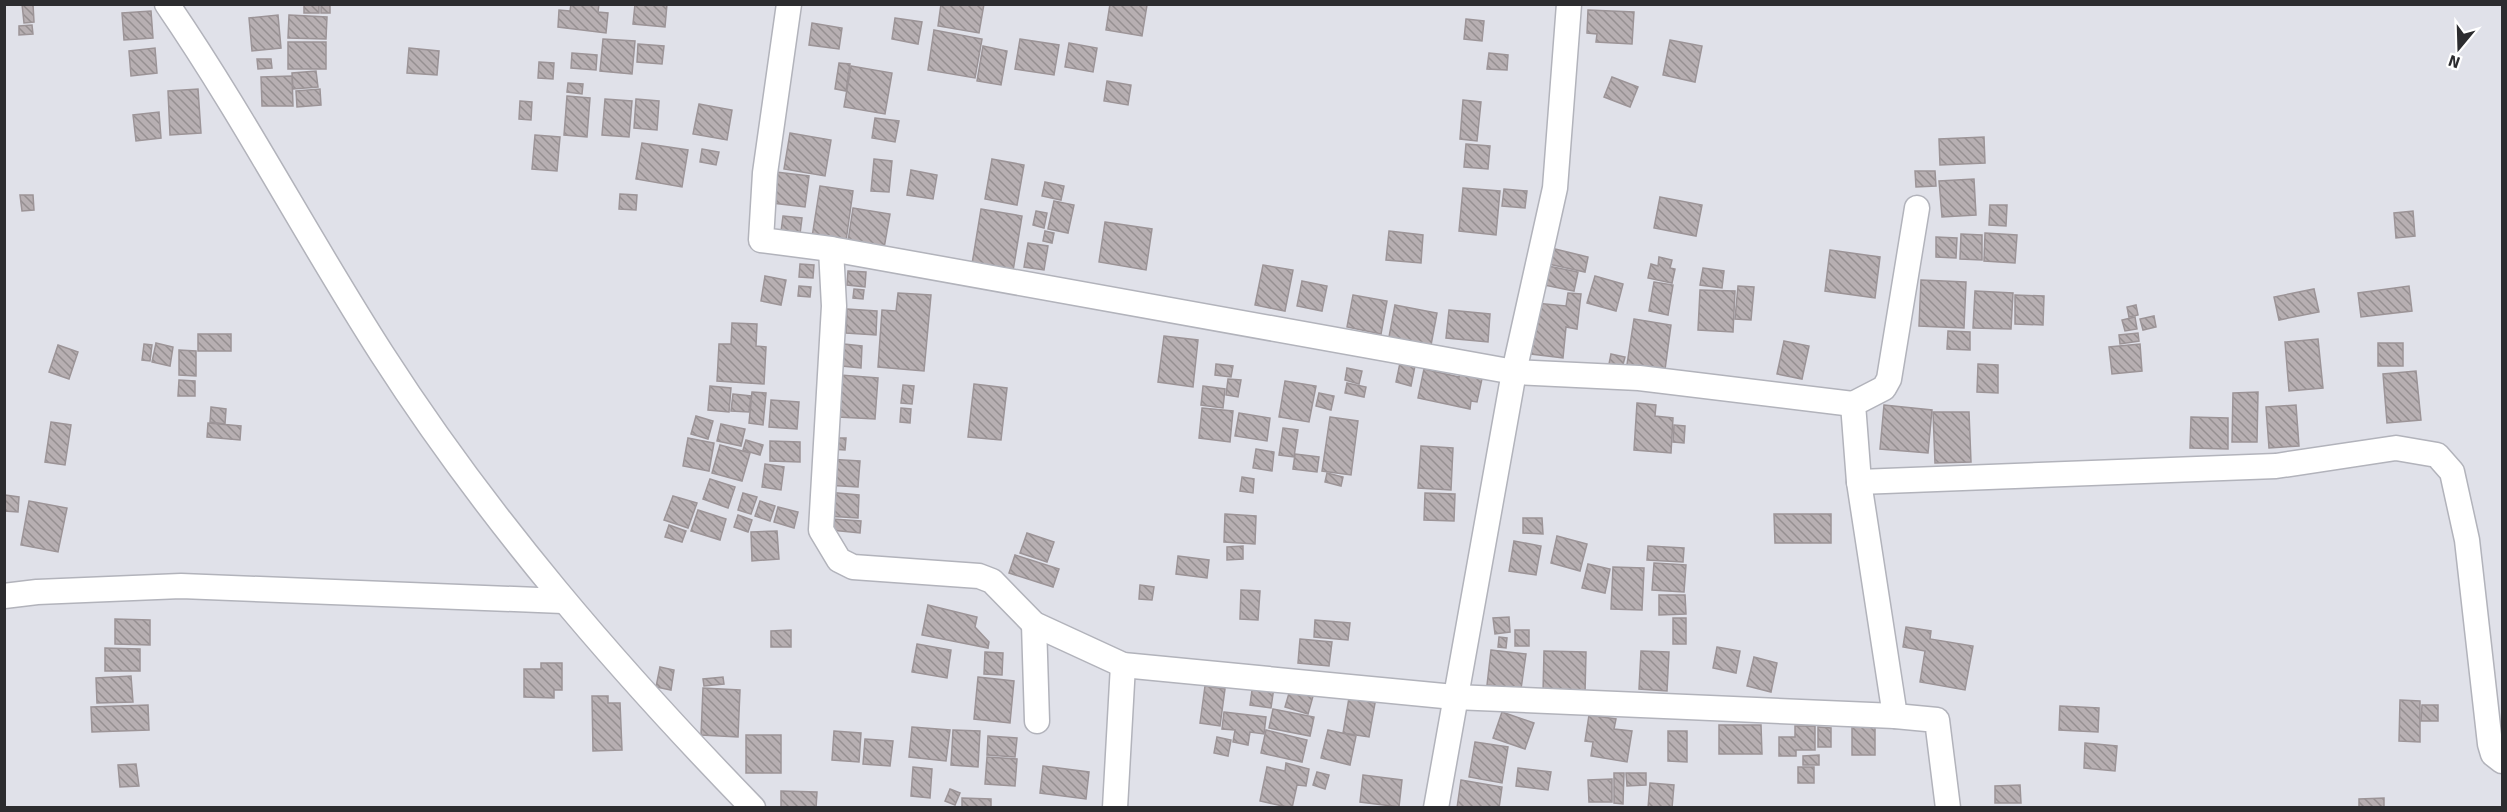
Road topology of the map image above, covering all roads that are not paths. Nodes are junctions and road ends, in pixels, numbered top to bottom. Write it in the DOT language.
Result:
graph roads {
  1 [pos="167,4"];
  2 [pos="789,4"];
  3 [pos="1569,4"];
  4 [pos="1917,208"];
  5 [pos="831,249"];
  6 [pos="1514,372"];
  7 [pos="1853,404"];
  8 [pos="1859,482"];
  9 [pos="4,596"];
  10 [pos="562,601"];
  11 [pos="1034,624"];
  12 [pos="1123,665"];
  13 [pos="1454,697"];
  14 [pos="1895,716"];
  15 [pos="1037,722"];
  16 [pos="2502,761"];
  17 [pos="753,807"];
  18 [pos="1115,807"];
  19 [pos="1436,807"];
  20 [pos="1948,807"];
  1 -- 10 [label="street"];
  2 -- 5 [label="street"];
  3 -- 6 [label="street"];
  4 -- 7 [label="street"];
  5 -- 6 [label="street"];
  5 -- 11 [label="street"];
  6 -- 7 [label="street"];
  6 -- 13 [label="street"];
  7 -- 8 [label="street"];
  8 -- 14 [label="street"];
  8 -- 16 [label="street"];
  9 -- 10 [label="street"];
  10 -- 17 [label="street"];
  11 -- 12 [label="street"];
  11 -- 15 [label="street"];
  12 -- 13 [label="street"];
  12 -- 18 [label="street"];
  13 -- 14 [label="street"];
  13 -- 19 [label="street"];
  14 -- 20 [label="street"];
}
